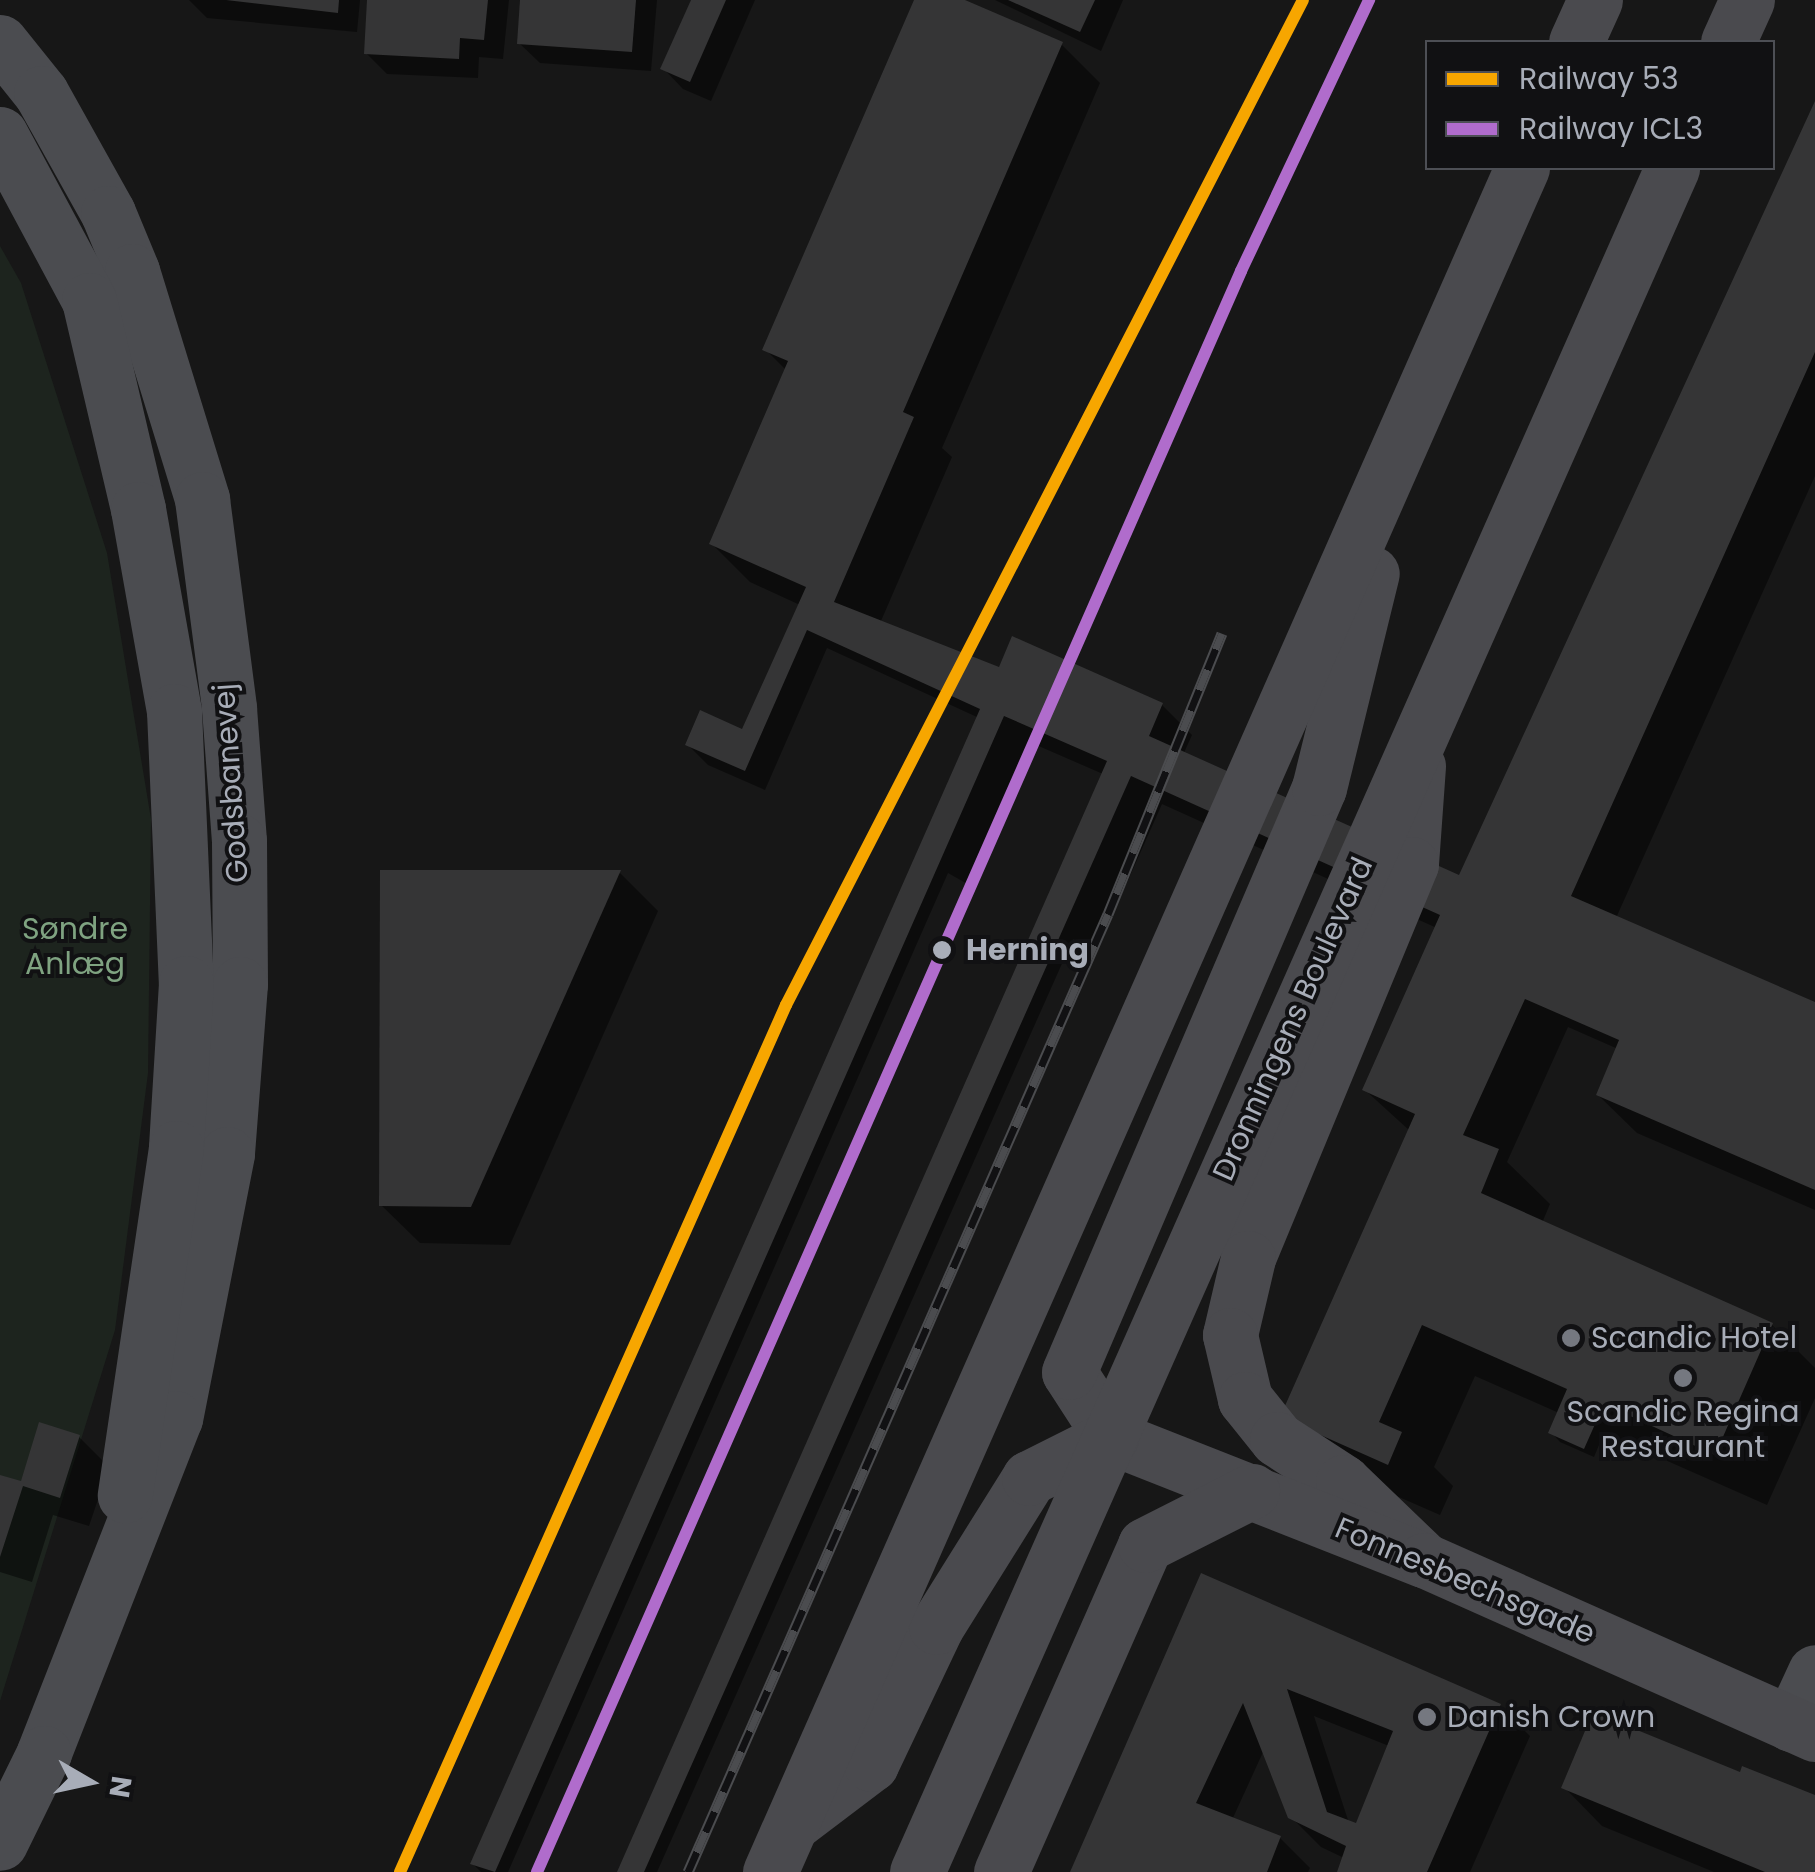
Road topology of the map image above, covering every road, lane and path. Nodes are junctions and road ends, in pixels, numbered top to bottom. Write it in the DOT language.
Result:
graph roads {
  1 [pos="1595,0"];
  2 [pos="1747,0"];
  3 [pos="1577,40"];
  4 [pos="1729,40"];
  5 [pos="0,42"];
  6 [pos="0,134"];
  7 [pos="1521,170"];
  8 [pos="1671,170"];
  9 [pos="1407,434"];
  10 [pos="1422,726"];
  11 [pos="1111,1437"];
  12 [pos="1252,1491"];
  13 [pos="118,1556"];
  14 [pos="1424,1560"];
  15 [pos="1815,1672"];
  16 [pos="1803,1729"];
  17 [pos="0,1843"];
  18 [pos="780,1849"];
  19 [pos="917,1872"];
  20 [pos="1001,1872"];
  1 -- 3 [label="main road"];
  2 -- 4 [label="main road"];
  5 -- 13 [label="street, Godsbanevej"];
  6 -- 13 [label="street, Godsbanevej"];
  7 -- 9 [label="main road"];
  8 -- 10 [label="main road, Dronningens Boulevard"];
  9 -- 11 [label="main road"];
  9 -- 18 [label="main road"];
  10 -- 11 [label="main road, Dronningens Boulevard"];
  10 -- 14 [label="main road"];
  11 -- 12 [label="main road, Fonnesbechsgade"];
  11 -- 18 [label="main road"];
  11 -- 19 [label="main road, Dronningens Boulevard"];
  12 -- 14 [label="main road, Fonnesbechsgade"];
  12 -- 20 [label="main road"];
  13 -- 17 [label="street, Godsbanevej"];
  14 -- 16 [label="main road, Fonnesbechsgade"];
  15 -- 16 [label="street"];
}
